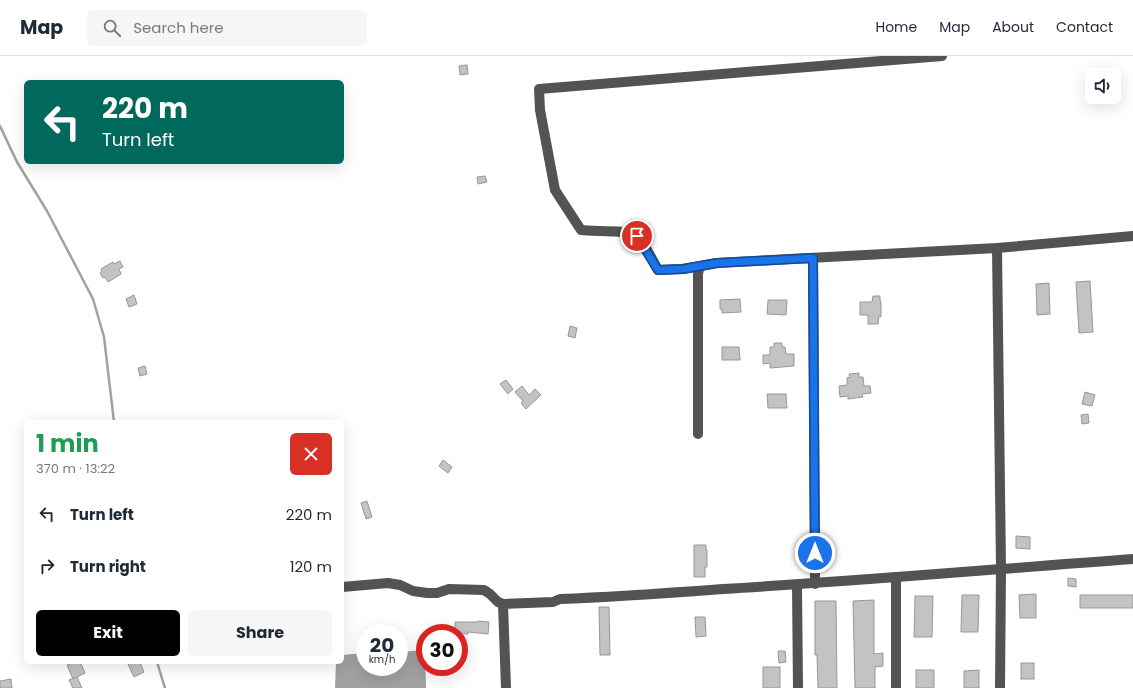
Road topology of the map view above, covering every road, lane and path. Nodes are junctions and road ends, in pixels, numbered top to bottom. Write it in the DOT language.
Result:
graph roads {
  1 [pos="942,56"];
  2 [pos="1133,236"];
  3 [pos="997,248"];
  4 [pos="813,258"];
  5 [pos="702,266"];
  6 [pos="698,434"];
  7 [pos="1133,559"];
  8 [pos="1001,568"];
  9 [pos="896,578"];
  10 [pos="815,584"];
  11 [pos="796,586"];
  12 [pos="344,587"];
  13 [pos="503,604"];
  14 [pos="506,688"];
  15 [pos="798,688"];
  16 [pos="896,688"];
  17 [pos="1000,688"];
  1 -- 5 [label="street"];
  2 -- 3 [label="street"];
  3 -- 4 [label="street"];
  3 -- 8 [label="street"];
  4 -- 5 [label="street"];
  4 -- 10 [label="street"];
  5 -- 6 [label="street"];
  7 -- 8 [label="street"];
  8 -- 9 [label="street"];
  8 -- 17 [label="street"];
  9 -- 10 [label="street"];
  9 -- 16 [label="street"];
  10 -- 11 [label="street"];
  11 -- 13 [label="street"];
  11 -- 15 [label="street"];
  12 -- 13 [label="street"];
  13 -- 14 [label="street"];
}
